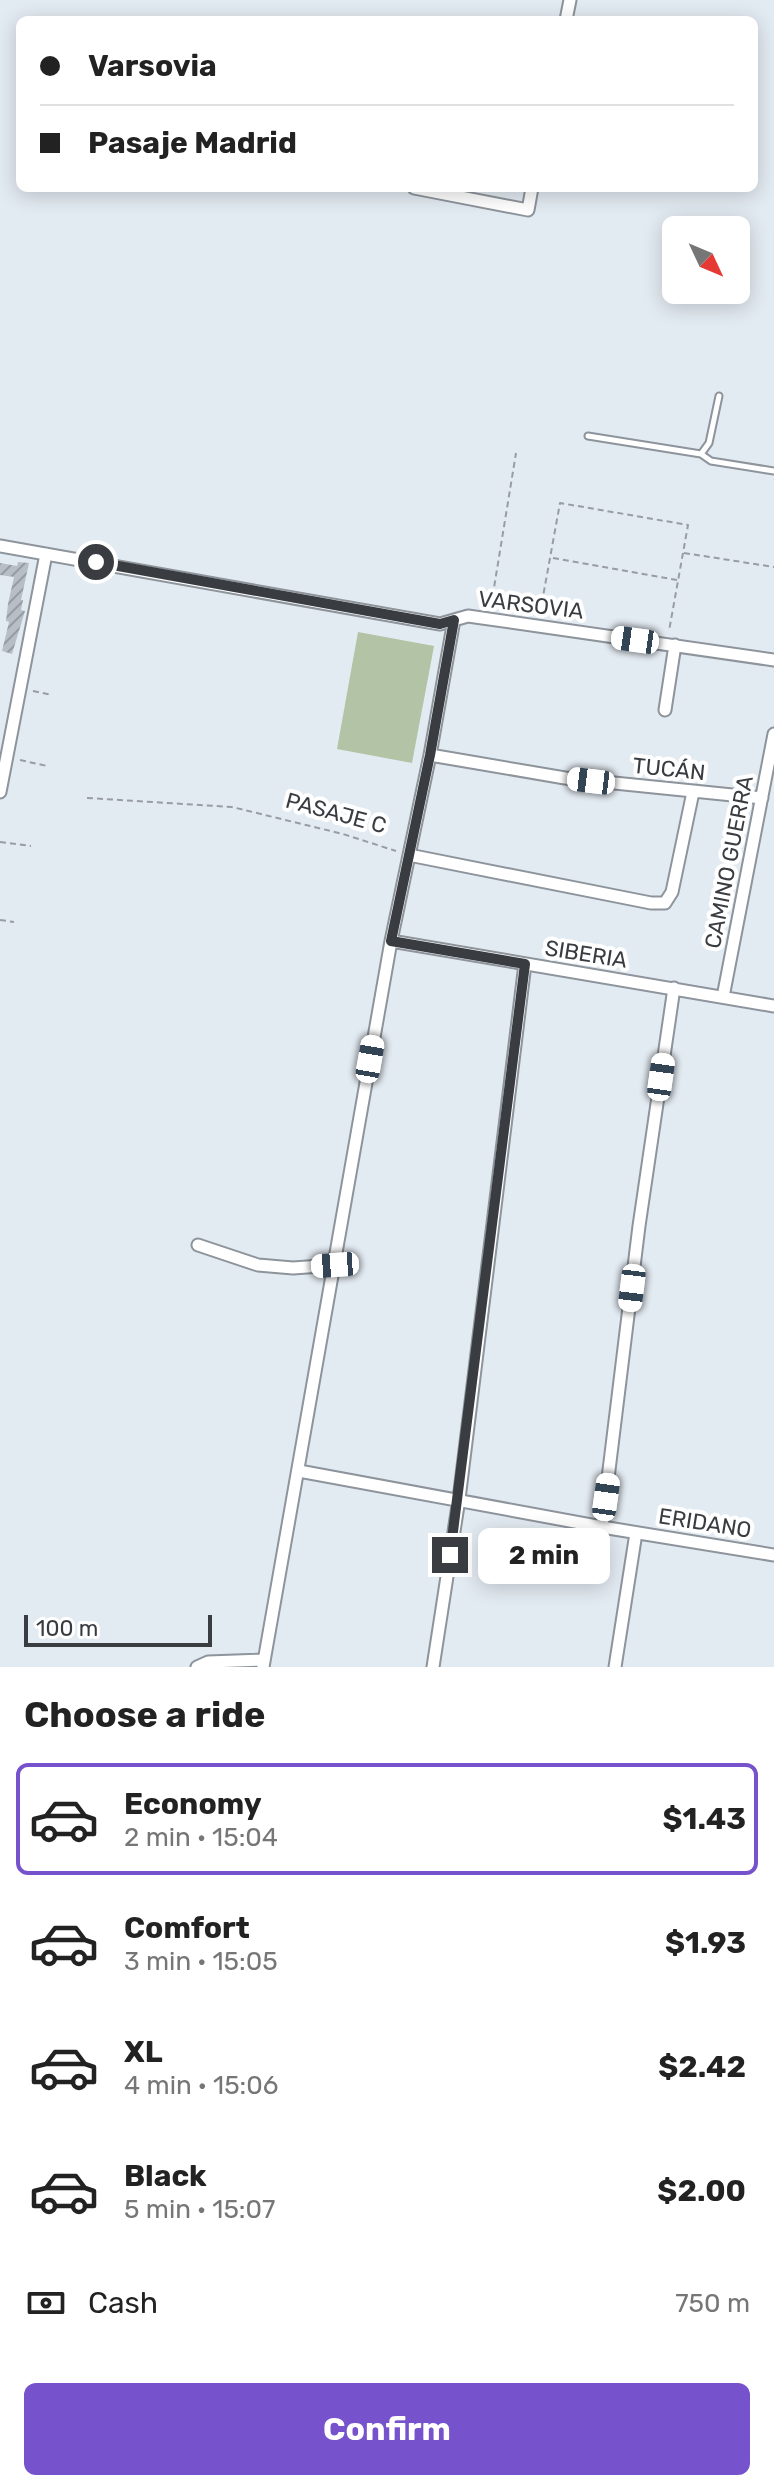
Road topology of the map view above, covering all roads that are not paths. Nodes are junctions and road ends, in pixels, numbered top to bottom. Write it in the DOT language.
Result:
graph roads {
  1 [pos="435,192"];
  2 [pos="531,192"];
  3 [pos="719,396"];
  4 [pos="588,436"];
  5 [pos="701,454"];
  6 [pos="774,471"];
  7 [pos="0,546"];
  8 [pos="46,554"];
  9 [pos="454,620"];
  10 [pos="671,645"];
  11 [pos="774,660"];
  12 [pos="665,710"];
  13 [pos="774,734"];
  14 [pos="430,755"];
  15 [pos="0,792"];
  16 [pos="693,792"];
  17 [pos="762,798"];
  18 [pos="409,855"];
  19 [pos="391,941"];
  20 [pos="525,964"];
  21 [pos="674,988"];
  22 [pos="723,997"];
  23 [pos="774,1006"];
  24 [pos="198,1245"];
  25 [pos="335,1265"];
  26 [pos="299,1471"];
  27 [pos="459,1499"];
  28 [pos="602,1527"];
  29 [pos="636,1533"];
  30 [pos="774,1555"];
  31 [pos="264,1663"];
  32 [pos="197,1667"];
  33 [pos="433,1667"];
  34 [pos="615,1667"];
  1 -- 2 [label="street"];
  3 -- 5 [label="lane"];
  4 -- 5 [label="lane"];
  5 -- 6 [label="lane"];
  7 -- 8 [label="street, VARSOVIA"];
  8 -- 9 [label="street, VARSOVIA"];
  8 -- 15 [label="street"];
  9 -- 10 [label="street, VARSOVIA"];
  9 -- 14 [label="street"];
  10 -- 11 [label="street, VARSOVIA"];
  10 -- 12 [label="street"];
  13 -- 17 [label="street, CAMINO GUERRA"];
  14 -- 16 [label="street, TUCÁN"];
  14 -- 18 [label="street"];
  16 -- 17 [label="street, TUCÁN"];
  16 -- 18 [label="street, PASAJE C"];
  17 -- 22 [label="street, CAMINO GUERRA"];
  18 -- 19 [label="street"];
  19 -- 20 [label="street, SIBERIA"];
  19 -- 25 [label="street"];
  20 -- 21 [label="street, SIBERIA"];
  20 -- 27 [label="street"];
  21 -- 22 [label="street, SIBERIA"];
  21 -- 28 [label="street"];
  22 -- 23 [label="street, SIBERIA"];
  24 -- 25 [label="street"];
  25 -- 26 [label="street"];
  26 -- 27 [label="street, ERIDANO"];
  26 -- 31 [label="street"];
  27 -- 28 [label="street, ERIDANO"];
  27 -- 33 [label="street"];
  28 -- 29 [label="street, ERIDANO"];
  29 -- 30 [label="street, ERIDANO"];
  29 -- 34 [label="street"];
  31 -- 32 [label="street"];
}
